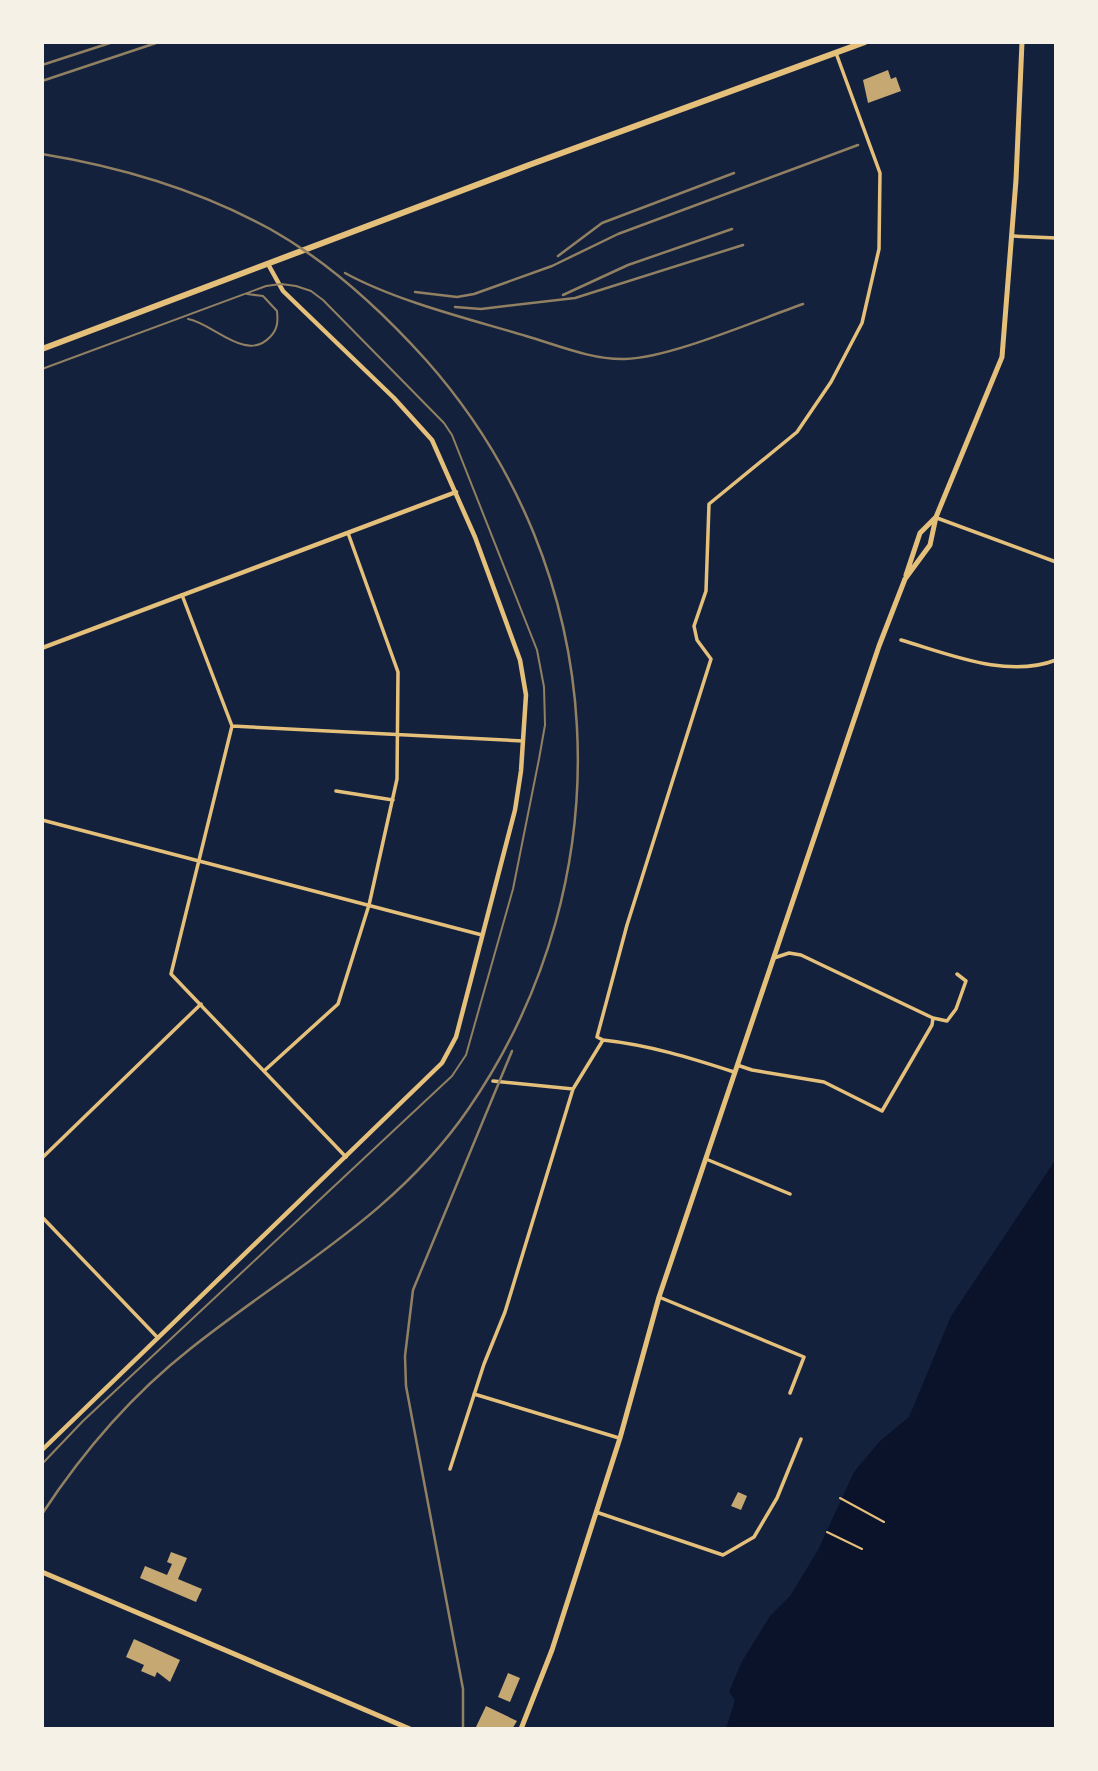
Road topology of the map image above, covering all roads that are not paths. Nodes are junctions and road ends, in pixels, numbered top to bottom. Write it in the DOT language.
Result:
graph roads {
  1 [pos="865,42"];
  2 [pos="1022,42"];
  3 [pos="836,53"];
  4 [pos="1012,236"];
  5 [pos="1056,238"];
  6 [pos="268,264"];
  7 [pos="42,349"];
  8 [pos="456,492"];
  9 [pos="936,517"];
  10 [pos="348,533"];
  11 [pos="1056,562"];
  12 [pos="905,579"];
  13 [pos="182,595"];
  14 [pos="901,640"];
  15 [pos="42,648"];
  16 [pos="1056,660"];
  17 [pos="232,726"];
  18 [pos="397,734"];
  19 [pos="523,741"];
  20 [pos="336,791"];
  21 [pos="393,800"];
  22 [pos="42,820"];
  23 [pos="199,859"];
  24 [pos="369,905"];
  25 [pos="484,935"];
  26 [pos="774,958"];
  27 [pos="957,974"];
  28 [pos="201,1004"];
  29 [pos="933,1018"];
  30 [pos="603,1040"];
  31 [pos="737,1065"];
  32 [pos="264,1071"];
  33 [pos="734,1072"];
  34 [pos="493,1081"];
  35 [pos="573,1089"];
  36 [pos="346,1157"];
  37 [pos="42,1158"];
  38 [pos="706,1159"];
  39 [pos="790,1194"];
  40 [pos="42,1217"];
  41 [pos="659,1297"];
  42 [pos="158,1338"];
  43 [pos="790,1393"];
  44 [pos="474,1394"];
  45 [pos="620,1438"];
  46 [pos="801,1439"];
  47 [pos="42,1450"];
  48 [pos="450,1469"];
  49 [pos="596,1511"];
  50 [pos="42,1572"];
  51 [pos="410,1729"];
  52 [pos="521,1729"];
  1 -- 3 [label="main road"];
  2 -- 4 [label="main road"];
  3 -- 6 [label="main road"];
  3 -- 30 [label="street"];
  4 -- 5 [label="street"];
  4 -- 9 [label="main road"];
  6 -- 7 [label="main road"];
  6 -- 8 [label="street"];
  8 -- 10 [label="street"];
  8 -- 19 [label="street"];
  9 -- 11 [label="street"];
  9 -- 12 [label="main road"];
  9 -- 12 [label="main road"];
  10 -- 13 [label="street"];
  10 -- 18 [label="street"];
  12 -- 26 [label="main road"];
  13 -- 15 [label="street"];
  13 -- 17 [label="street"];
  14 -- 16 [label="street"];
  17 -- 18 [label="street"];
  17 -- 23 [label="street"];
  18 -- 19 [label="street"];
  18 -- 21 [label="street"];
  19 -- 25 [label="street"];
  20 -- 21 [label="street"];
  21 -- 24 [label="street"];
  22 -- 23 [label="street"];
  23 -- 24 [label="street"];
  23 -- 28 [label="street"];
  24 -- 25 [label="street"];
  24 -- 32 [label="street"];
  25 -- 36 [label="street"];
  26 -- 29 [label="street"];
  26 -- 31 [label="main road"];
  27 -- 29 [label="street"];
  28 -- 32 [label="street"];
  28 -- 37 [label="street"];
  29 -- 31 [label="street"];
  30 -- 33 [label="street"];
  30 -- 35 [label="street"];
  31 -- 33 [label="main road"];
  32 -- 36 [label="street"];
  33 -- 38 [label="main road"];
  34 -- 35 [label="street"];
  35 -- 44 [label="street"];
  36 -- 42 [label="street"];
  38 -- 39 [label="street"];
  38 -- 41 [label="main road"];
  40 -- 42 [label="street"];
  41 -- 43 [label="street"];
  41 -- 45 [label="main road"];
  42 -- 47 [label="street"];
  44 -- 45 [label="street"];
  44 -- 48 [label="street"];
  45 -- 49 [label="main road"];
  46 -- 49 [label="street"];
  49 -- 52 [label="main road"];
  50 -- 51 [label="main road"];
}
